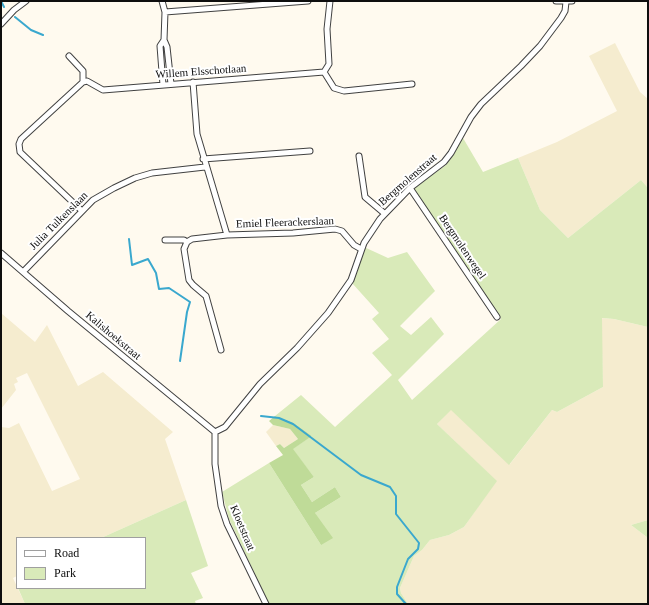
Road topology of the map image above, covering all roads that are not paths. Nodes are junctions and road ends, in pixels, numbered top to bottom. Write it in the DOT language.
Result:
graph roads {
  1 [pos="26,1"];
  2 [pos="162,1"];
  3 [pos="308,1"];
  4 [pos="330,1"];
  5 [pos="556,1"];
  6 [pos="569,1"];
  7 [pos="165,12"];
  8 [pos="1,24"];
  9 [pos="164,40"];
  10 [pos="69,56"];
  11 [pos="324,72"];
  12 [pos="83,82"];
  13 [pos="193,82"];
  14 [pos="171,84"];
  15 [pos="412,84"];
  16 [pos="163,85"];
  17 [pos="310,151"];
  18 [pos="359,156"];
  19 [pos="203,159"];
  20 [pos="205,167"];
  21 [pos="410,188"];
  22 [pos="82,211"];
  23 [pos="384,213"];
  24 [pos="227,235"];
  25 [pos="165,240"];
  26 [pos="187,242"];
  27 [pos="361,249"];
  28 [pos="1,253"];
  29 [pos="23,272"];
  30 [pos="497,317"];
  31 [pos="221,350"];
  32 [pos="215,432"];
  33 [pos="266,604"];
  1 -- 8 [label="street"];
  2 -- 7 [label="street"];
  3 -- 7 [label="street"];
  4 -- 11 [label="street"];
  5 -- 6 [label="street"];
  6 -- 21 [label="street, Bergmolenstraat"];
  7 -- 9 [label="street"];
  9 -- 14 [label="street"];
  9 -- 16 [label="street"];
  10 -- 12 [label="street"];
  11 -- 13 [label="street, Willem Elsschotlaan"];
  11 -- 15 [label="street"];
  12 -- 16 [label="street, Willem Elsschotlaan"];
  12 -- 22 [label="street"];
  13 -- 14 [label="street, Willem Elsschotlaan"];
  13 -- 19 [label="street, Emiel Fleerackerslaan"];
  14 -- 16 [label="street, Willem Elsschotlaan"];
  17 -- 19 [label="street"];
  18 -- 23 [label="street"];
  19 -- 20 [label="street, Emiel Fleerackerslaan"];
  20 -- 22 [label="street, Julia Tulkenslaan"];
  20 -- 24 [label="street, Emiel Fleerackerslaan"];
  21 -- 23 [label="street, Bergmolenstraat"];
  21 -- 30 [label="street, Bergmolenwegel"];
  22 -- 29 [label="street, Julia Tulkenslaan"];
  23 -- 27 [label="street, Bergmolenstraat"];
  24 -- 26 [label="street, Emiel Fleerackerslaan"];
  24 -- 27 [label="street, Emiel Fleerackerslaan"];
  25 -- 26 [label="street, Emiel Fleerackerslaan"];
  26 -- 31 [label="street"];
  27 -- 32 [label="street, Bergmolenstraat"];
  28 -- 29 [label="street, Kalishoekstraat"];
  29 -- 32 [label="street, Kalishoekstraat"];
  32 -- 33 [label="street, Kloetstraat"];
}
